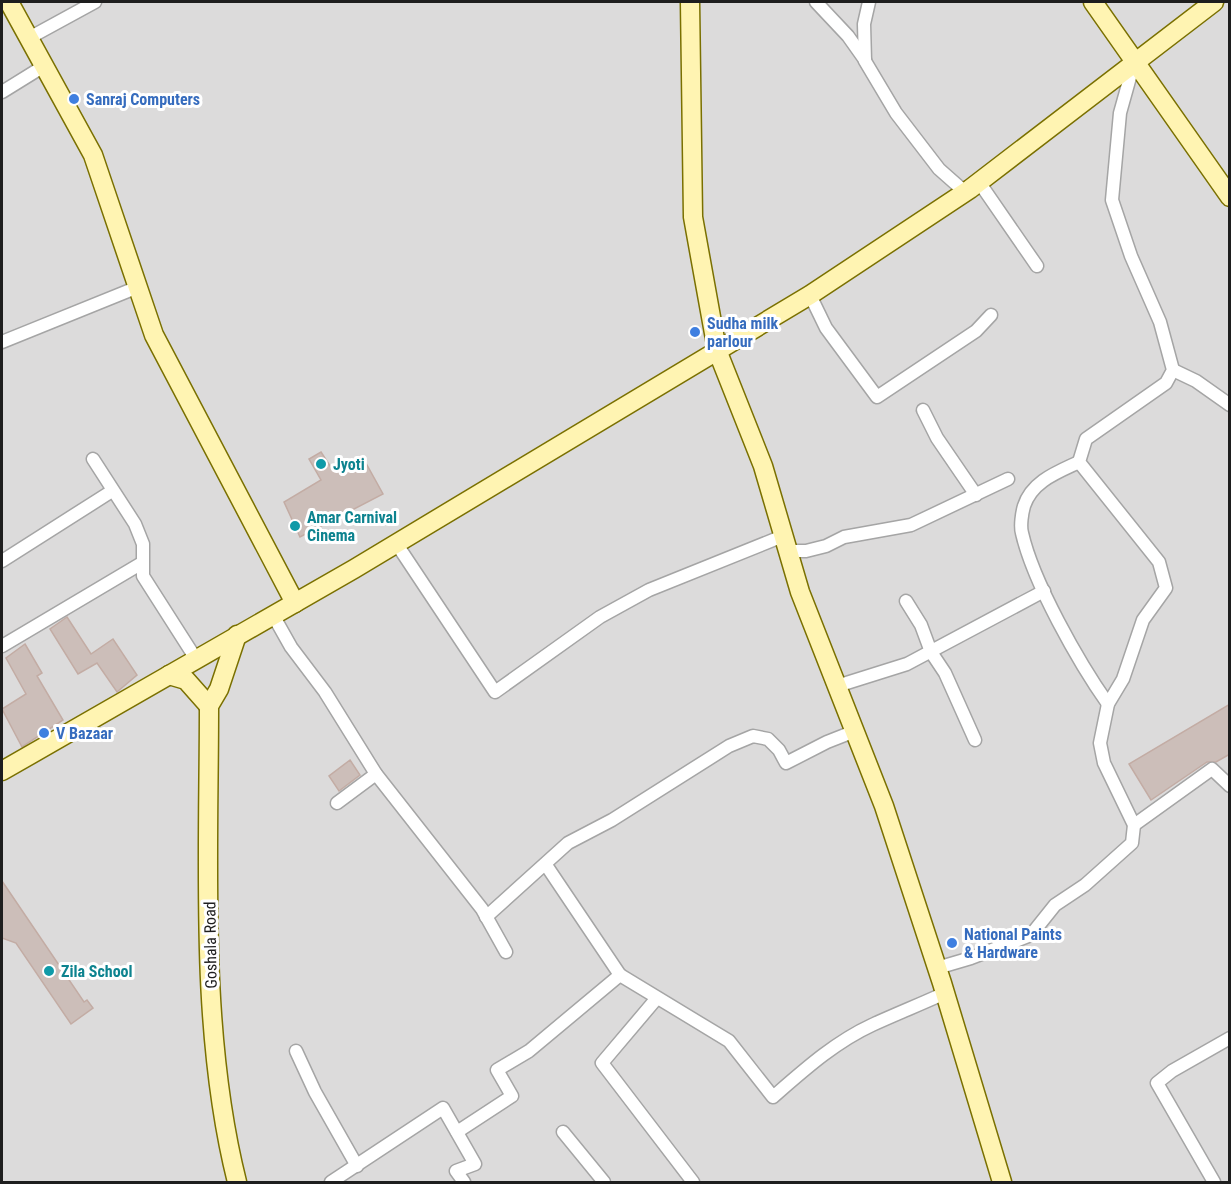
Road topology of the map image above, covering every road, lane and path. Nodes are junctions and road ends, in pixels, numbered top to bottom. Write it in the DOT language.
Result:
graph roads {
  1 [pos="9,2"];
  2 [pos="96,2"];
  3 [pos="690,2"];
  4 [pos="816,2"];
  5 [pos="869,2"];
  6 [pos="1093,2"];
  7 [pos="1214,2"];
  8 [pos="29,38"];
  9 [pos="865,61"];
  10 [pos="1134,63"];
  11 [pos="44,66"];
  12 [pos="2,92"];
  13 [pos="972,187"];
  14 [pos="1230,197"];
  15 [pos="1037,266"];
  16 [pos="138,287"];
  17 [pos="810,295"];
  18 [pos="992,315"];
  19 [pos="2,342"];
  20 [pos="717,350"];
  21 [pos="1173,370"];
  22 [pos="1230,405"];
  23 [pos="923,410"];
  24 [pos="93,459"];
  25 [pos="1079,462"];
  26 [pos="1008,479"];
  27 [pos="112,491"];
  28 [pos="976,495"];
  29 [pos="396,543"];
  30 [pos="785,543"];
  31 [pos="2,561"];
  32 [pos="142,563"];
  33 [pos="1044,591"];
  34 [pos="906,601"];
  35 [pos="295,603"];
  36 [pos="273,615"];
  37 [pos="237,635"];
  38 [pos="2,646"];
  39 [pos="931,652"];
  40 [pos="196,659"];
  41 [pos="169,675"];
  42 [pos="837,686"];
  43 [pos="1108,704"];
  44 [pos="209,706"];
  45 [pos="855,731"];
  46 [pos="975,740"];
  47 [pos="2,771"];
  48 [pos="376,774"];
  49 [pos="1230,786"];
  50 [pos="337,803"];
  51 [pos="1134,825"];
  52 [pos="546,865"];
  53 [pos="486,917"];
  54 [pos="506,952"];
  55 [pos="937,968"];
  56 [pos="620,975"];
  57 [pos="945,993"];
  58 [pos="657,998"];
  59 [pos="1230,1038"];
  60 [pos="296,1051"];
  61 [pos="563,1131"];
  62 [pos="457,1132"];
  63 [pos="357,1166"];
  64 [pos="237,1182"];
  65 [pos="331,1182"];
  66 [pos="464,1182"];
  67 [pos="604,1182"];
  68 [pos="693,1182"];
  69 [pos="1002,1182"];
  70 [pos="1214,1182"];
  1 -- 8 [label="main road"];
  2 -- 8 [label="street"];
  3 -- 20 [label="main road"];
  4 -- 9 [label="street"];
  5 -- 9 [label="street"];
  6 -- 10 [label="main road"];
  7 -- 10 [label="main road"];
  8 -- 11 [label="main road"];
  9 -- 13 [label="street"];
  10 -- 13 [label="main road"];
  10 -- 14 [label="main road"];
  10 -- 21 [label="street"];
  11 -- 12 [label="street"];
  11 -- 16 [label="main road"];
  13 -- 15 [label="street"];
  13 -- 17 [label="main road"];
  16 -- 19 [label="street"];
  16 -- 35 [label="main road"];
  17 -- 18 [label="street"];
  17 -- 20 [label="main road"];
  20 -- 29 [label="main road"];
  20 -- 30 [label="main road"];
  21 -- 22 [label="street"];
  21 -- 25 [label="street"];
  23 -- 28 [label="street"];
  24 -- 27 [label="street"];
  25 -- 33 [label="street"];
  25 -- 43 [label="street"];
  26 -- 28 [label="street"];
  27 -- 31 [label="street"];
  27 -- 32 [label="street"];
  28 -- 30 [label="street"];
  29 -- 30 [label="street"];
  29 -- 35 [label="main road"];
  30 -- 42 [label="main road"];
  32 -- 38 [label="street"];
  32 -- 40 [label="street"];
  33 -- 39 [label="street"];
  33 -- 43 [label="street"];
  34 -- 39 [label="street"];
  35 -- 36 [label="main road"];
  36 -- 37 [label="main road"];
  36 -- 48 [label="street"];
  37 -- 40 [label="main road"];
  37 -- 44 [label="main road"];
  39 -- 42 [label="street"];
  39 -- 46 [label="street"];
  40 -- 41 [label="main road"];
  41 -- 44 [label="main road"];
  41 -- 47 [label="main road"];
  42 -- 45 [label="main road"];
  43 -- 51 [label="street"];
  44 -- 64 [label="main road, Goshala Road"];
  45 -- 52 [label="street"];
  45 -- 55 [label="main road"];
  48 -- 50 [label="street"];
  48 -- 53 [label="street"];
  49 -- 51 [label="street"];
  51 -- 55 [label="street"];
  52 -- 53 [label="street"];
  52 -- 56 [label="street"];
  53 -- 54 [label="street"];
  55 -- 57 [label="main road"];
  56 -- 58 [label="street"];
  56 -- 62 [label="street"];
  57 -- 58 [label="street"];
  57 -- 69 [label="main road"];
  58 -- 68 [label="street"];
  59 -- 70 [label="street"];
  60 -- 63 [label="street"];
  61 -- 67 [label="street"];
  62 -- 63 [label="street"];
  62 -- 66 [label="street"];
  63 -- 65 [label="street"];
}
